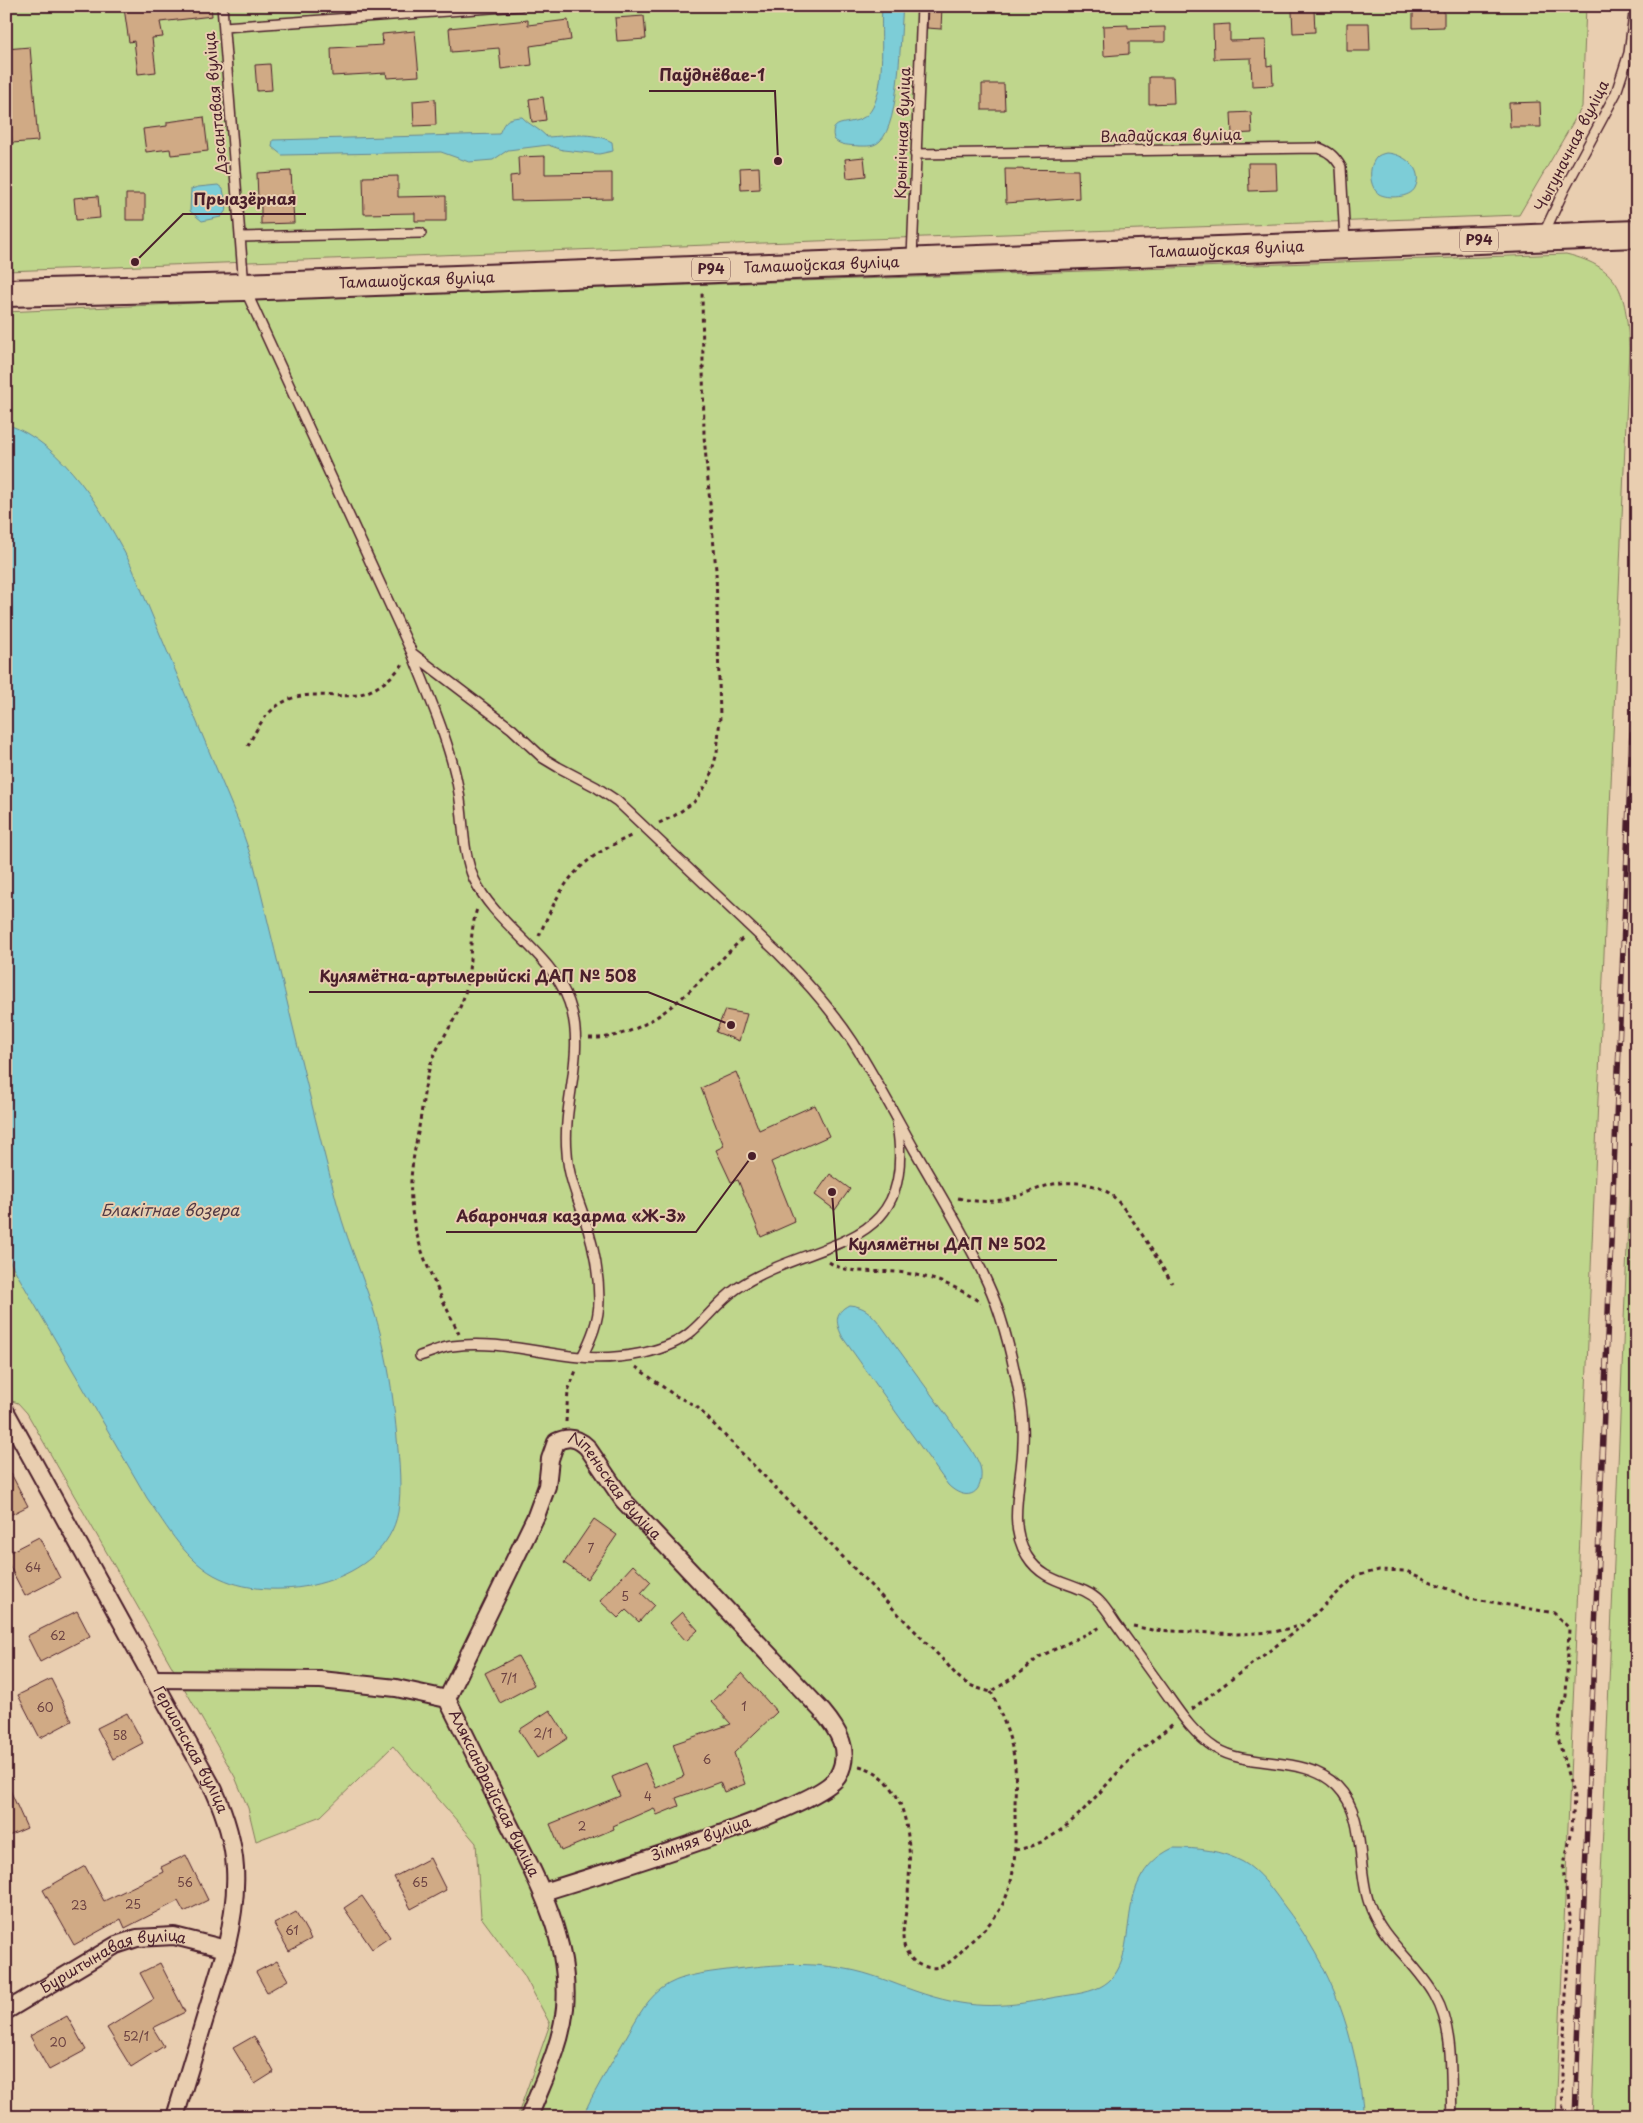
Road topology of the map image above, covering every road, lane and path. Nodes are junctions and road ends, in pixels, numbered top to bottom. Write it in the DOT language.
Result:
graph roads {
  1 [pos="222,6"];
  2 [pos="520,6"];
  3 [pos="922,6"];
  4 [pos="1635,6"];
  5 [pos="439,9"];
  6 [pos="224,27"];
  7 [pos="915,154"];
  8 [pos="421,233"];
  9 [pos="1637,234"];
  10 [pos="240,237"];
  11 [pos="1542,238"];
  12 [pos="1345,245"];
  13 [pos="912,262"];
  14 [pos="702,270"];
  15 [pos="244,287"];
  16 [pos="6,293"];
  17 [pos="412,652"];
  18 [pos="248,746"];
  19 [pos="646,829"];
  20 [pos="483,894"];
  21 [pos="752,929"];
  22 [pos="533,950"];
  23 [pos="576,1038"];
  24 [pos="896,1118"];
  25 [pos="956,1198"];
  26 [pos="819,1251"];
  27 [pos="1172,1284"];
  28 [pos="1000,1317"];
  29 [pos="465,1344"];
  30 [pos="420,1356"];
  31 [pos="582,1357"];
  32 [pos="613,1357"];
  33 [pos="6,1412"];
  34 [pos="567,1438"];
  35 [pos="1114,1622"];
  36 [pos="1303,1626"];
  37 [pos="152,1679"];
  38 [pos="991,1692"];
  39 [pos="447,1699"];
  40 [pos="1182,1716"];
  41 [pos="844,1762"];
  42 [pos="1015,1850"];
  43 [pos="543,1892"];
  44 [pos="226,1949"];
  45 [pos="6,2011"];
  46 [pos="176,2117"];
  47 [pos="530,2117"];
  48 [pos="1452,2117"];
  49 [pos="1563,2117"];
  1 -- 6 [label="lane, Дэсантавая вуліца"];
  2 -- 5 [label="lane"];
  3 -- 7 [label="lane, Крынічная вуліца"];
  4 -- 11 [label="lane, Чыгуначная вуліца"];
  5 -- 6 [label="lane"];
  6 -- 10 [label="lane, Дэсантавая вуліца"];
  7 -- 12 [label="lane, Владаўская вуліца"];
  7 -- 13 [label="lane, Крынічная вуліца"];
  8 -- 10 [label="lane"];
  9 -- 11 [label="main road, Тамашоўская вуліца / Р94"];
  10 -- 15 [label="lane, Дэсантавая вуліца"];
  11 -- 12 [label="main road, Тамашоўская вуліца / Р94"];
  12 -- 13 [label="main road, Тамашоўская вуліца / Р94"];
  13 -- 14 [label="main road, Тамашоўская вуліца / Р94"];
  14 -- 15 [label="main road, Тамашоўская вуліца / Р94"];
  14 -- 19 [label="path"];
  15 -- 16 [label="main road, Тамашоўская вуліца / Р94"];
  15 -- 17 [label="lane"];
  17 -- 18 [label="path"];
  17 -- 19 [label="lane"];
  17 -- 20 [label="lane"];
  19 -- 21 [label="lane"];
  19 -- 22 [label="path"];
  20 -- 22 [label="lane"];
  20 -- 29 [label="path"];
  21 -- 23 [label="path"];
  21 -- 24 [label="lane"];
  22 -- 23 [label="lane"];
  23 -- 31 [label="lane"];
  24 -- 26 [label="lane"];
  24 -- 28 [label="lane"];
  25 -- 27 [label="path"];
  26 -- 28 [label="path"];
  26 -- 32 [label="lane"];
  28 -- 35 [label="lane"];
  29 -- 30 [label="lane"];
  29 -- 31 [label="lane"];
  31 -- 32 [label="lane"];
  31 -- 34 [label="path"];
  32 -- 38 [label="path"];
  33 -- 37 [label="street, Гершонская вуліца"];
  34 -- 39 [label="street, Ліпеньская вуліца"];
  34 -- 41 [label="street, Ліпеньская вуліца"];
  35 -- 36 [label="path"];
  35 -- 38 [label="path"];
  35 -- 40 [label="lane"];
  36 -- 40 [label="path"];
  36 -- 49 [label="path"];
  37 -- 39 [label="street, Аляксандраўская вуліца"];
  37 -- 44 [label="street, Гершонская вуліца"];
  38 -- 42 [label="path"];
  39 -- 43 [label="street, Аляксандраўская вуліца"];
  40 -- 42 [label="path"];
  40 -- 48 [label="lane"];
  41 -- 42 [label="path"];
  41 -- 43 [label="street, Зімняя вуліца"];
  43 -- 47 [label="street, Аляксандраўская вуліца"];
  44 -- 45 [label="street, Бурштынавая вуліца"];
  44 -- 46 [label="street, Гершонская вуліца"];
}
